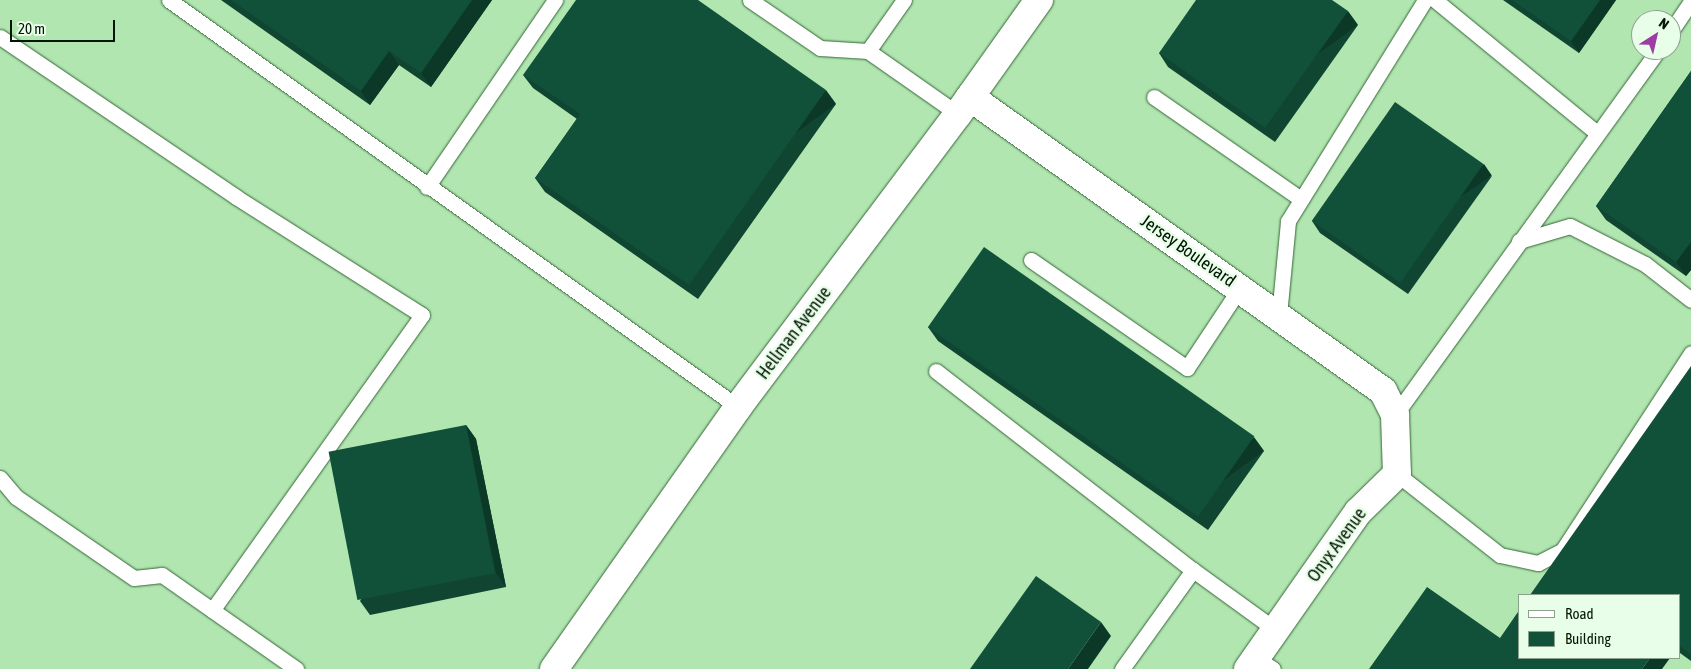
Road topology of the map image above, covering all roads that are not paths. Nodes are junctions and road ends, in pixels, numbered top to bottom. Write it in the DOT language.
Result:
graph roads {
  1 [pos="169,0"];
  2 [pos="555,0"];
  3 [pos="750,0"];
  4 [pos="904,0"];
  5 [pos="1039,0"];
  6 [pos="1425,0"];
  7 [pos="1435,0"];
  8 [pos="1691,1"];
  9 [pos="1681,16"];
  10 [pos="0,37"];
  11 [pos="868,51"];
  12 [pos="1651,60"];
  13 [pos="1154,97"];
  14 [pos="964,106"];
  15 [pos="1598,133"];
  16 [pos="427,187"];
  17 [pos="1301,199"];
  18 [pos="1519,241"];
  19 [pos="1032,260"];
  20 [pos="1240,288"];
  21 [pos="1691,300"];
  22 [pos="1279,315"];
  23 [pos="1691,353"];
  24 [pos="936,371"];
  25 [pos="738,407"];
  26 [pos="1394,415"];
  27 [pos="1397,474"];
  28 [pos="0,478"];
  29 [pos="1193,570"];
  30 [pos="212,610"];
  31 [pos="1276,630"];
  32 [pos="1259,665"];
  33 [pos="296,669"];
  34 [pos="554,669"];
  35 [pos="1122,669"];
  1 -- 16 [label="lane"];
  2 -- 16 [label="lane"];
  3 -- 11 [label="lane"];
  4 -- 11 [label="lane"];
  5 -- 14 [label="street, Hellman Avenue"];
  6 -- 17 [label="lane"];
  7 -- 15 [label="lane"];
  8 -- 9 [label="lane"];
  10 -- 30 [label="lane"];
  11 -- 14 [label="lane"];
  12 -- 15 [label="lane"];
  13 -- 17 [label="lane"];
  14 -- 20 [label="street, Jersey Boulevard"];
  14 -- 25 [label="street, Hellman Avenue"];
  15 -- 18 [label="lane"];
  16 -- 25 [label="lane"];
  17 -- 22 [label="lane"];
  18 -- 21 [label="lane"];
  18 -- 26 [label="lane"];
  19 -- 20 [label="lane"];
  20 -- 22 [label="street, Jersey Boulevard"];
  22 -- 26 [label="street, Jersey Boulevard"];
  23 -- 27 [label="lane"];
  24 -- 29 [label="lane"];
  25 -- 34 [label="street, Hellman Avenue"];
  26 -- 27 [label="street"];
  27 -- 31 [label="street, Onyx Avenue"];
  28 -- 30 [label="lane"];
  29 -- 31 [label="lane"];
  29 -- 35 [label="lane"];
  30 -- 33 [label="lane"];
  31 -- 32 [label="street, Onyx Avenue"];
}
